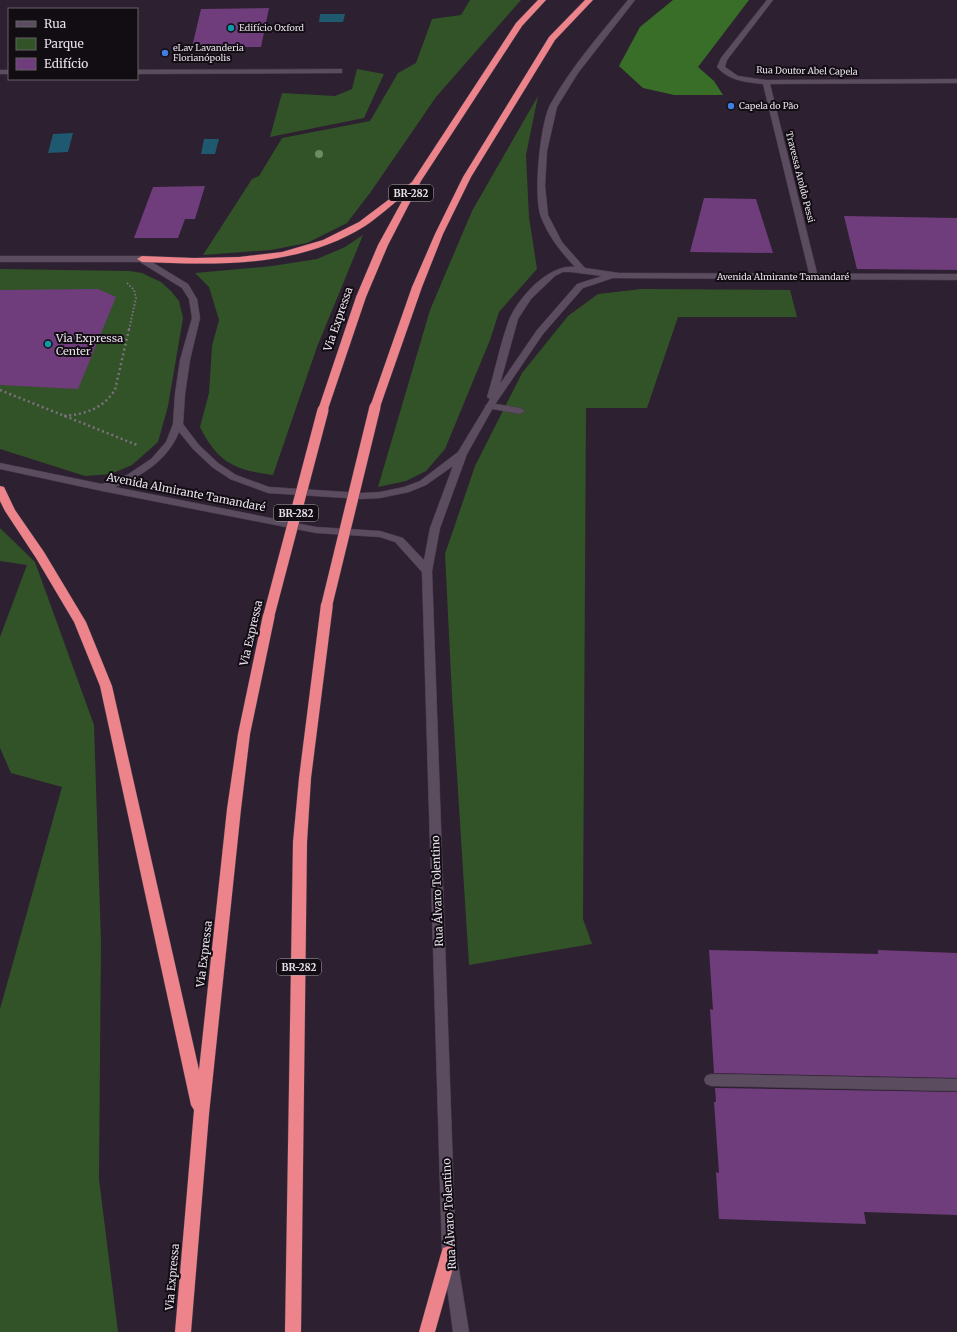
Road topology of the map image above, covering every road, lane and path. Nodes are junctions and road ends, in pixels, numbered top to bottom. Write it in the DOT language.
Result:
graph roads {
  1 [pos="542,0"];
  2 [pos="589,0"];
  3 [pos="632,0"];
  4 [pos="770,0"];
  5 [pos="338,71"];
  6 [pos="138,72"];
  7 [pos="957,80"];
  8 [pos="766,82"];
  9 [pos="417,181"];
  10 [pos="0,259"];
  11 [pos="142,259"];
  12 [pos="581,270"];
  13 [pos="610,276"];
  14 [pos="814,277"];
  15 [pos="957,277"];
  16 [pos="123,280"];
  17 [pos="580,286"];
  18 [pos="0,390"];
  19 [pos="490,406"];
  20 [pos="520,411"];
  21 [pos="64,416"];
  22 [pos="178,424"];
  23 [pos="137,445"];
  24 [pos="462,454"];
  25 [pos="0,466"];
  26 [pos="102,488"];
  27 [pos="0,490"];
  28 [pos="427,571"];
  29 [pos="711,1080"];
  30 [pos="957,1086"];
  31 [pos="201,1114"];
  32 [pos="449,1254"];
  33 [pos="183,1332"];
  34 [pos="293,1332"];
  35 [pos="427,1332"];
  36 [pos="460,1332"];
  1 -- 9 [label="highway, Via Expressa / BR-282"];
  2 -- 34 [label="highway, BR-282, bridge"];
  3 -- 12 [label="main road"];
  4 -- 8 [label="main road, Rua Doutor Abel Capela"];
  5 -- 6 [label="main road"];
  7 -- 8 [label="main road, Rua Doutor Abel Capela"];
  8 -- 14 [label="main road, Travessa Aroldo Pessi"];
  9 -- 11 [label="highway"];
  9 -- 31 [label="highway, Via Expressa / BR-282, bridge"];
  10 -- 11 [label="main road"];
  11 -- 22 [label="main road"];
  12 -- 13 [label="main road, Avenida Almirante Tamandaré"];
  12 -- 17 [label="main road"];
  12 -- 19 [label="main road, Avenida Almirante Tamandaré"];
  13 -- 14 [label="main road, Avenida Almirante Tamandaré"];
  13 -- 17 [label="main road, Avenida Almirante Tamandaré"];
  14 -- 15 [label="main road, Avenida Almirante Tamandaré"];
  16 -- 21 [label="path"];
  17 -- 19 [label="main road, Avenida Almirante Tamandaré"];
  18 -- 21 [label="path"];
  19 -- 20 [label="main road"];
  19 -- 24 [label="main road, Avenida Almirante Tamandaré"];
  21 -- 23 [label="path"];
  22 -- 24 [label="main road, Avenida Almirante Tamandaré"];
  22 -- 26 [label="main road"];
  24 -- 28 [label="main road, Rua Álvaro Tolentino"];
  25 -- 26 [label="main road, Avenida Almirante Tamandaré"];
  26 -- 28 [label="main road, Avenida Almirante Tamandaré"];
  27 -- 31 [label="highway"];
  28 -- 32 [label="main road, Rua Álvaro Tolentino"];
  29 -- 30 [label="main road"];
  31 -- 33 [label="highway, Via Expressa / BR-282"];
  32 -- 35 [label="highway"];
  32 -- 36 [label="main road, Rua Álvaro Tolentino"];
}
